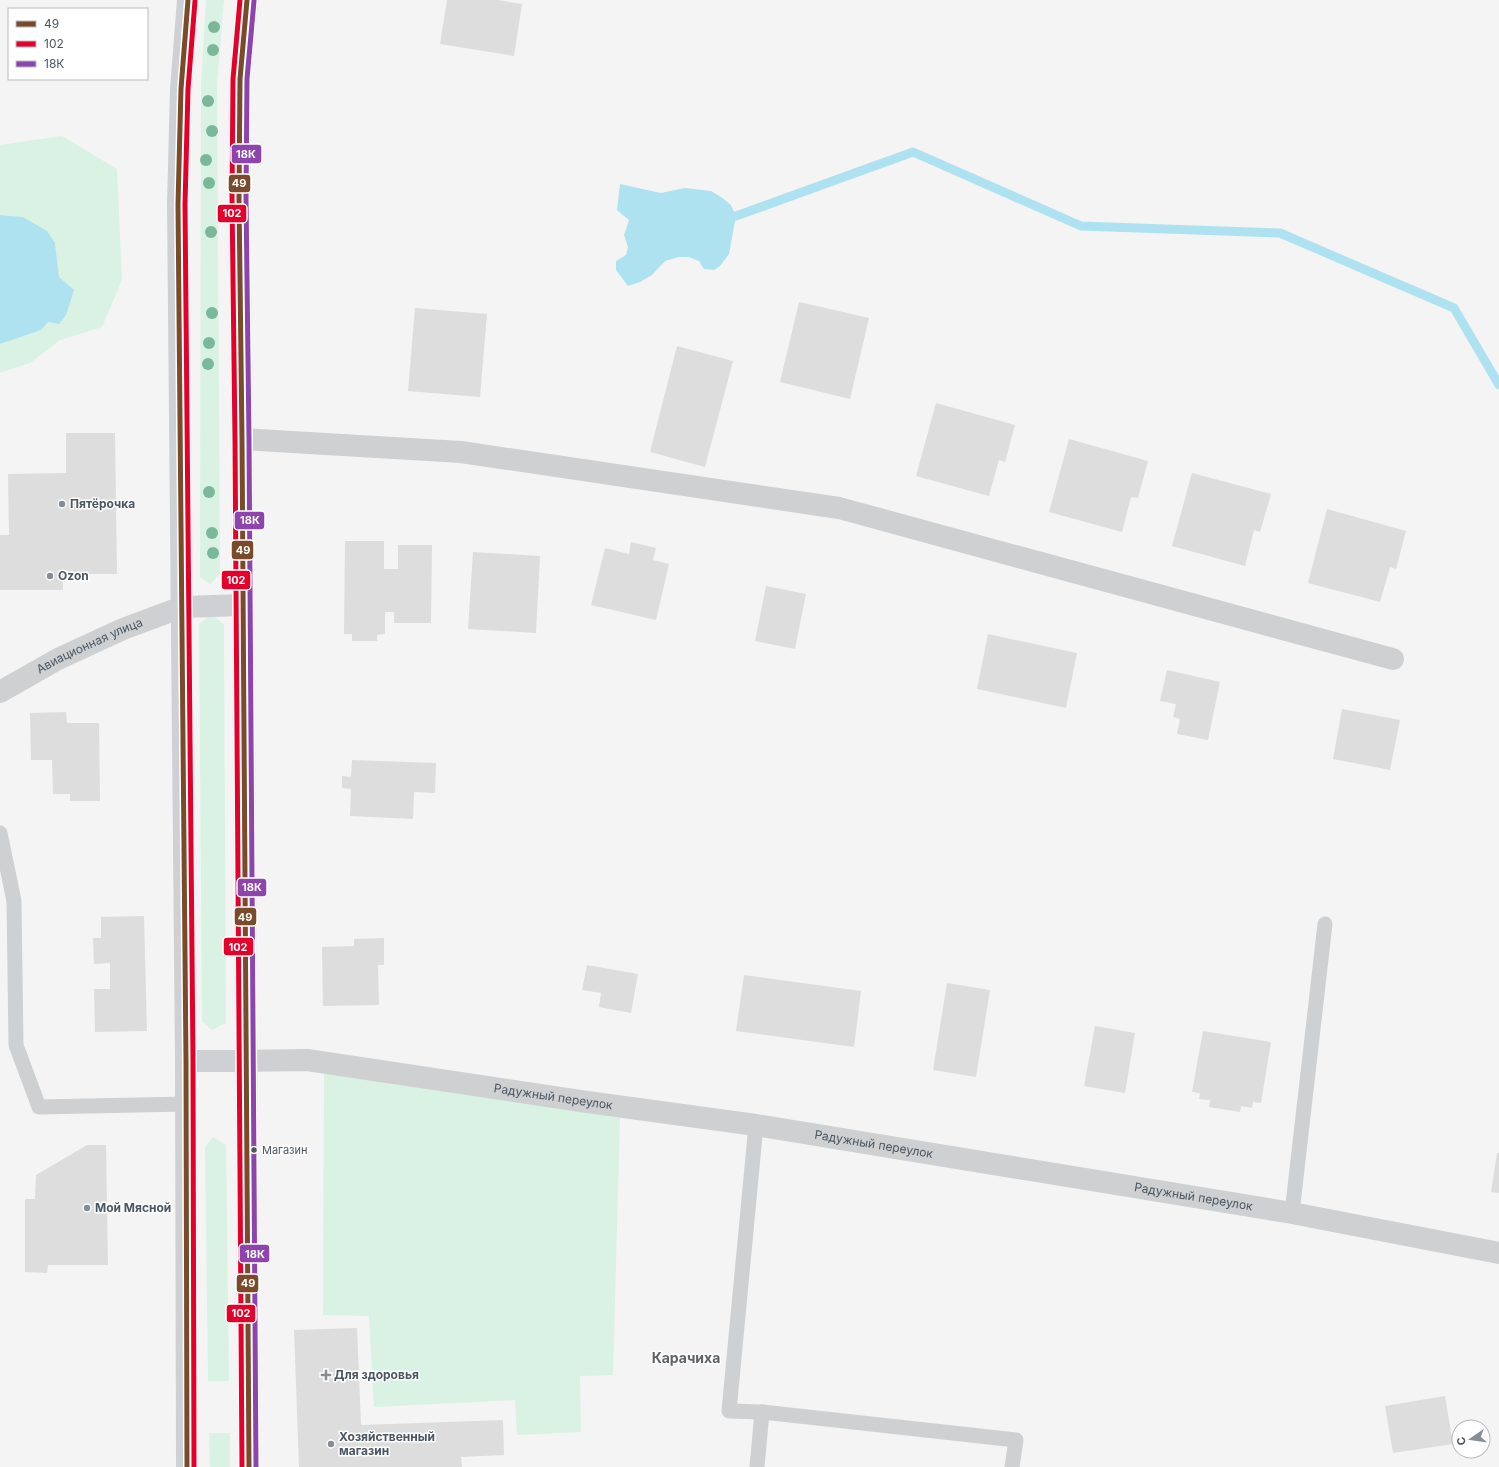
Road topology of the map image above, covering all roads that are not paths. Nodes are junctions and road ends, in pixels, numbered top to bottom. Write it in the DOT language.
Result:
graph roads {
  1 [pos="188,0"];
  2 [pos="247,0"];
  3 [pos="242,439"];
  4 [pos="243,605"];
  5 [pos="182,607"];
  6 [pos="1393,659"];
  7 [pos="0,692"];
  8 [pos="0,833"];
  9 [pos="1325,924"];
  10 [pos="246,1060"];
  11 [pos="186,1062"];
  12 [pos="186,1104"];
  13 [pos="756,1125"];
  14 [pos="1292,1214"];
  15 [pos="1499,1253"];
  16 [pos="762,1412"];
  17 [pos="187,1467"];
  18 [pos="249,1467"];
  19 [pos="757,1467"];
  20 [pos="1012,1467"];
  1 -- 5 [label="main road"];
  2 -- 3 [label="main road"];
  3 -- 4 [label="main road"];
  3 -- 6 [label="street"];
  4 -- 5 [label="main road"];
  4 -- 10 [label="main road"];
  5 -- 7 [label="street, Авиационная улица"];
  5 -- 11 [label="main road"];
  8 -- 12 [label="lane"];
  9 -- 14 [label="lane"];
  10 -- 11 [label="main road"];
  10 -- 13 [label="street, Радужный переулок"];
  10 -- 18 [label="main road"];
  11 -- 12 [label="main road"];
  12 -- 17 [label="main road"];
  13 -- 14 [label="street, Радужный переулок"];
  13 -- 16 [label="lane"];
  14 -- 15 [label="street, Радужный переулок"];
  16 -- 19 [label="lane"];
  16 -- 20 [label="lane"];
}
